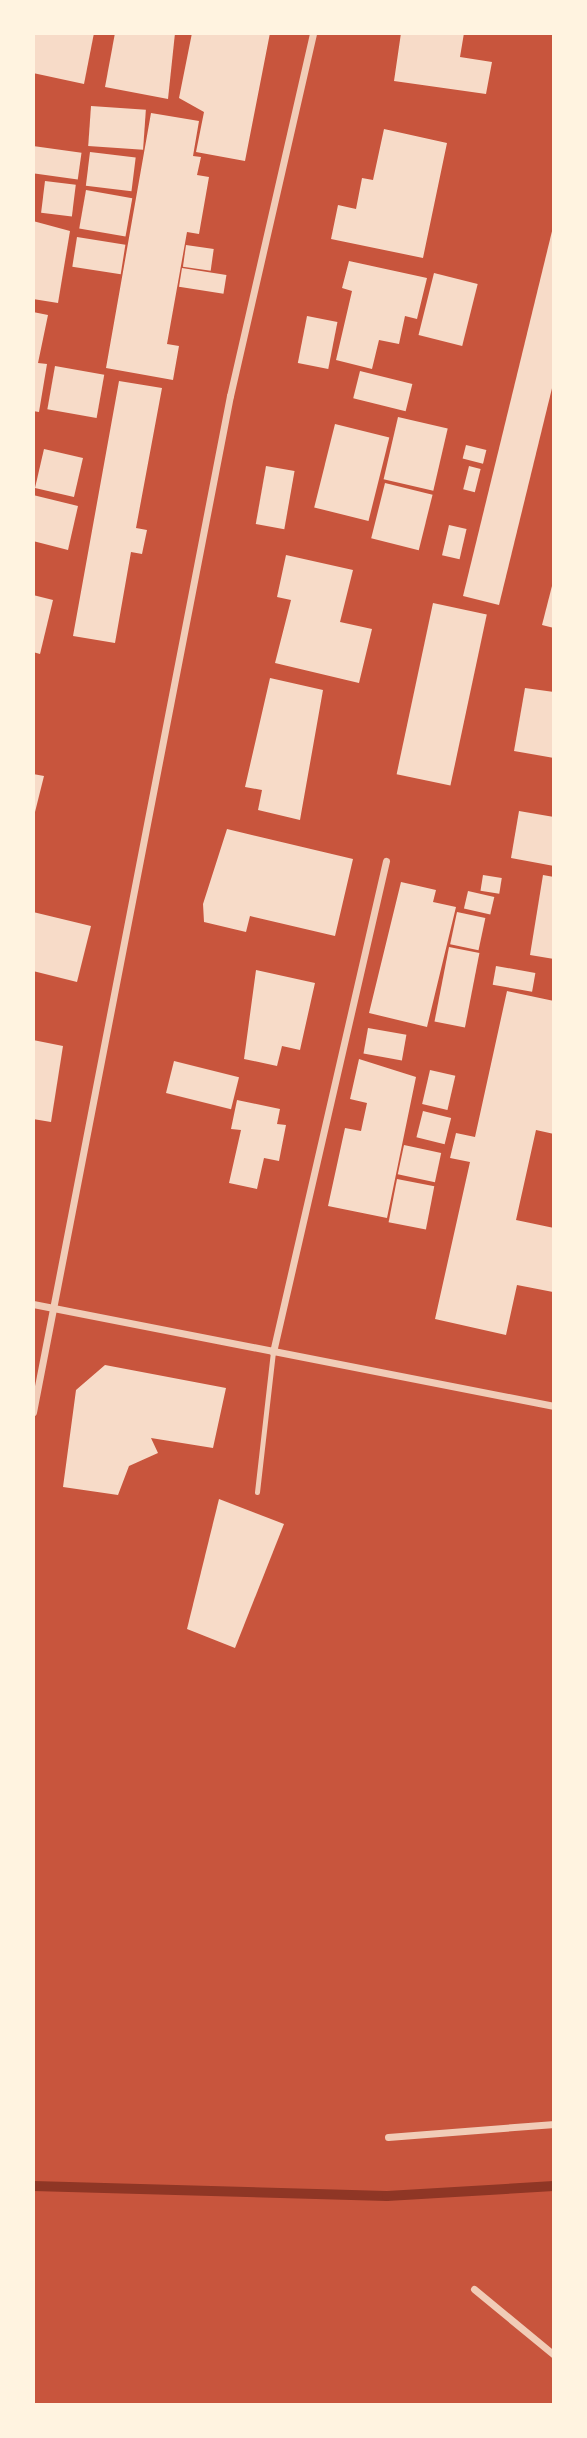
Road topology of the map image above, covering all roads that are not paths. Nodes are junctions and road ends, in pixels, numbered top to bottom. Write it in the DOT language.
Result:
graph roads {
  1 [pos="313,33"];
  2 [pos="386,861"];
  3 [pos="33,1304"];
  4 [pos="50,1307"];
  5 [pos="273,1352"];
  6 [pos="554,1406"];
  7 [pos="33,1412"];
  8 [pos="257,1492"];
  9 [pos="554,2124"];
  10 [pos="388,2137"];
  11 [pos="474,2289"];
  12 [pos="554,2355"];
  1 -- 4 [label="street"];
  2 -- 5 [label="street"];
  3 -- 4 [label="street"];
  4 -- 5 [label="street"];
  4 -- 7 [label="street"];
  5 -- 6 [label="street"];
  5 -- 8 [label="lane"];
  9 -- 10 [label="street"];
  11 -- 12 [label="street"];
}
